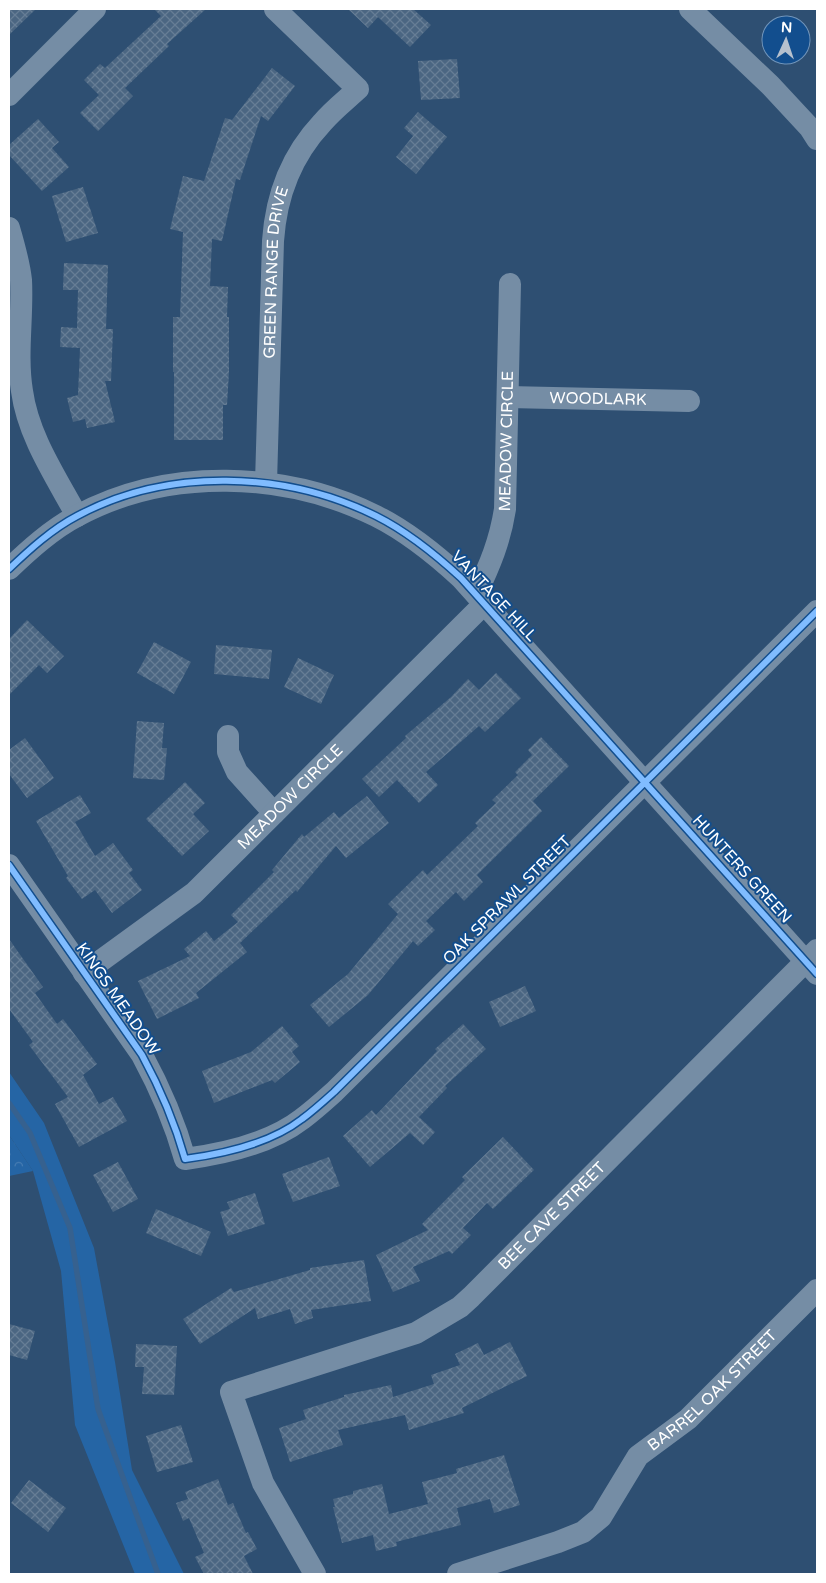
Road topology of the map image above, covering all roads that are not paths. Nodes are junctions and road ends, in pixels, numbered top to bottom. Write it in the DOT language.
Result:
graph roads {
  1 [pos="95,9"];
  2 [pos="275,9"];
  3 [pos="690,9"];
  4 [pos="9,95"];
  5 [pos="817,139"];
  6 [pos="9,228"];
  7 [pos="510,284"];
  8 [pos="508,397"];
  9 [pos="689,401"];
  10 [pos="266,483"];
  11 [pos="77,516"];
  12 [pos="9,569"];
  13 [pos="480,599"];
  14 [pos="817,611"];
  15 [pos="228,736"];
  16 [pos="645,782"];
  17 [pos="274,813"];
  18 [pos="9,865"];
  19 [pos="813,961"];
  20 [pos="84,973"];
  21 [pos="185,1158"];
  22 [pos="817,1290"];
  23 [pos="315,1574"];
  24 [pos="458,1574"];
  1 -- 4 [label="street"];
  2 -- 10 [label="street, GREEN RANGE DRIVE"];
  3 -- 5 [label="street"];
  6 -- 11 [label="street"];
  7 -- 8 [label="street, MEADOW CIRCLE"];
  8 -- 9 [label="street, WOODLARK"];
  8 -- 13 [label="street, MEADOW CIRCLE"];
  10 -- 11 [label="street, VANTAGE HILL"];
  10 -- 13 [label="street, VANTAGE HILL"];
  11 -- 12 [label="street, VANTAGE HILL"];
  13 -- 16 [label="street, VANTAGE HILL"];
  13 -- 17 [label="street, MEADOW CIRCLE"];
  14 -- 16 [label="street, OAK SPRAWL STREET"];
  15 -- 17 [label="street"];
  16 -- 19 [label="street, HUNTERS GREEN"];
  16 -- 21 [label="street, OAK SPRAWL STREET"];
  17 -- 20 [label="street, MEADOW CIRCLE"];
  18 -- 20 [label="street, KINGS MEADOW"];
  19 -- 23 [label="street, BEE CAVE STREET"];
  20 -- 21 [label="street, KINGS MEADOW"];
  22 -- 24 [label="street, BARREL OAK STREET"];
}
